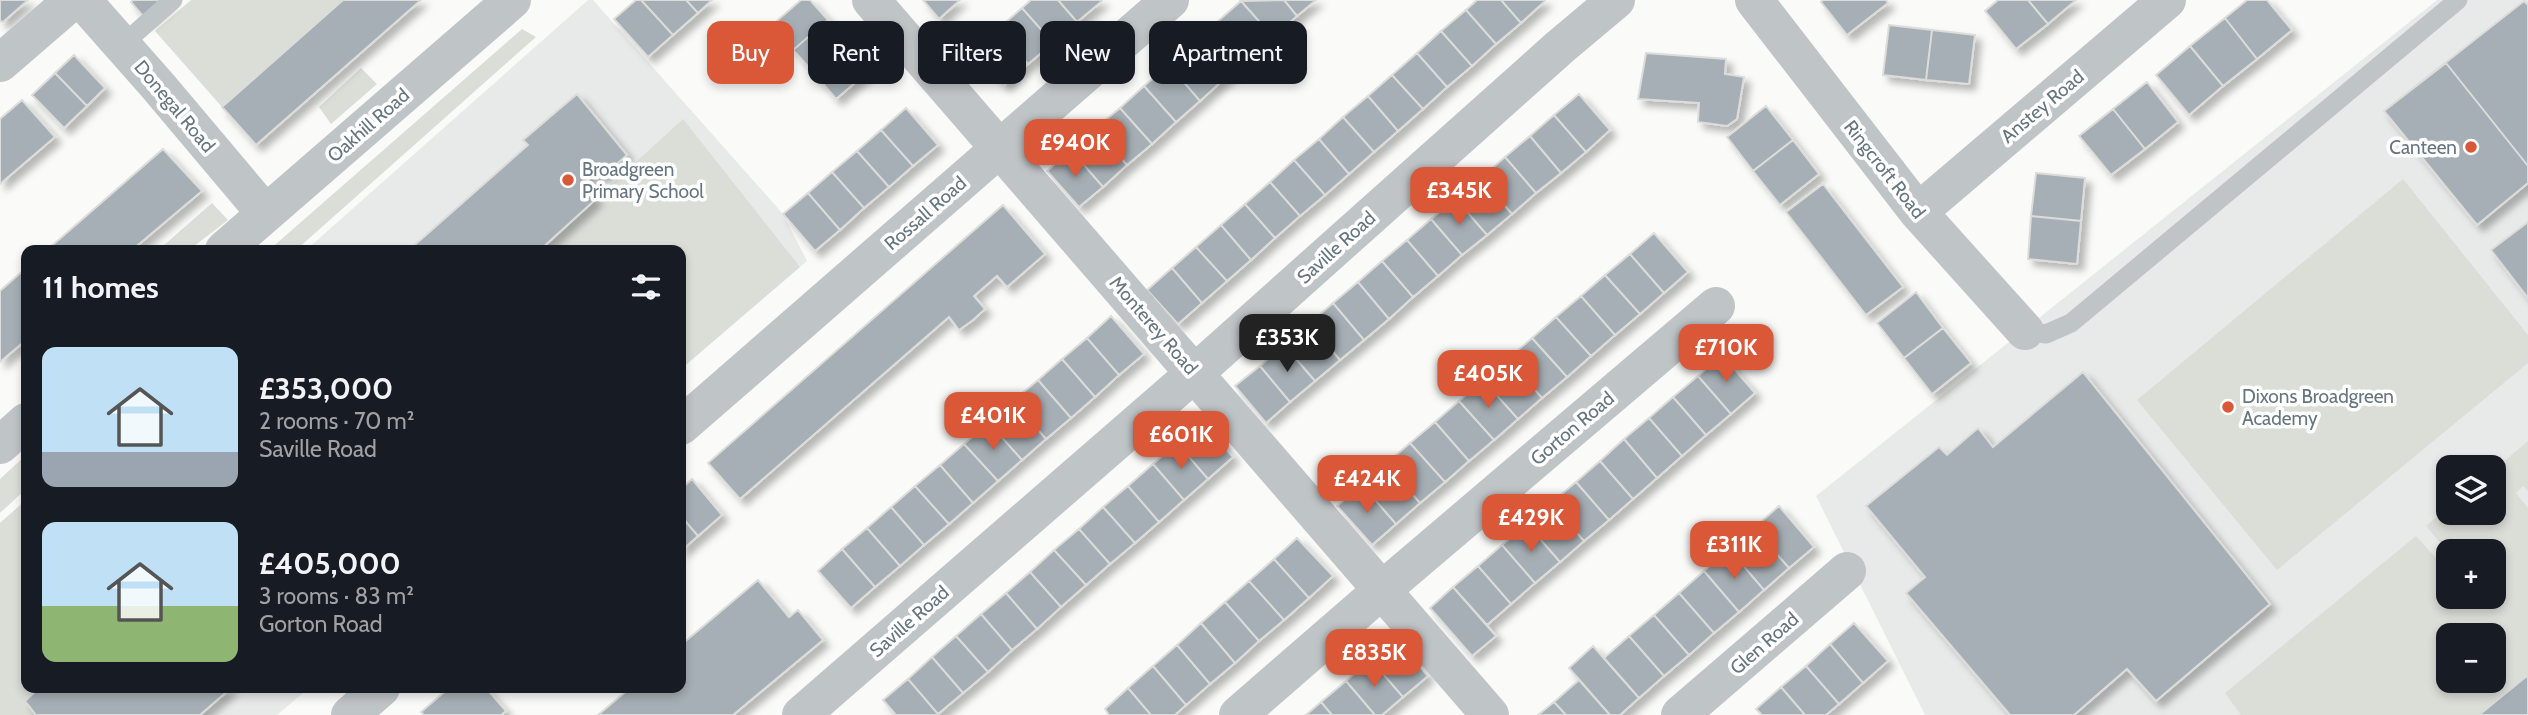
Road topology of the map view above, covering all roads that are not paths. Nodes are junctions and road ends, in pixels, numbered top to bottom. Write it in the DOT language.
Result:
graph roads {
  1 [pos="74,0"];
  2 [pos="82,0"];
  3 [pos="173,0"];
  4 [pos="512,0"];
  5 [pos="871,0"];
  6 [pos="1170,0"];
  7 [pos="1616,0"];
  8 [pos="1754,0"];
  9 [pos="2167,0"];
  10 [pos="2458,0"];
  11 [pos="122,45"];
  12 [pos="0,63"];
  13 [pos="1000,148"];
  14 [pos="1918,212"];
  15 [pos="265,214"];
  16 [pos="230,245"];
  17 [pos="1716,306"];
  18 [pos="2025,331"];
  19 [pos="1196,372"];
  20 [pos="686,422"];
  21 [pos="21,426"];
  22 [pos="0,445"];
  23 [pos="1847,571"];
  24 [pos="1382,590"];
  25 [pos="375,693"];
  26 [pos="349,715"];
  27 [pos="802,715"];
  28 [pos="1238,715"];
  29 [pos="1490,715"];
  30 [pos="1680,715"];
  1 -- 12 [label="street"];
  2 -- 11 [label="street, Donegal Road"];
  3 -- 11 [label="lane"];
  4 -- 15 [label="street, Oakhill Road"];
  5 -- 13 [label="street, Monterey Road"];
  6 -- 13 [label="street, Rossall Road"];
  7 -- 19 [label="street, Saville Road"];
  8 -- 14 [label="street, Ringcroft Road"];
  9 -- 14 [label="street, Anstey Road"];
  10 -- 18 [label="lane"];
  11 -- 15 [label="street, Donegal Road"];
  13 -- 19 [label="street, Monterey Road"];
  13 -- 20 [label="street, Rossall Road"];
  14 -- 18 [label="street, Ringcroft Road"];
  15 -- 16 [label="street, Oakhill Road"];
  17 -- 24 [label="street, Gorton Road"];
  19 -- 24 [label="street, Monterey Road"];
  19 -- 27 [label="street, Saville Road"];
  21 -- 22 [label="street"];
  23 -- 30 [label="street, Glen Road"];
  24 -- 28 [label="street, Gorton Road"];
  24 -- 29 [label="street, Monterey Road"];
  25 -- 26 [label="street"];
}
